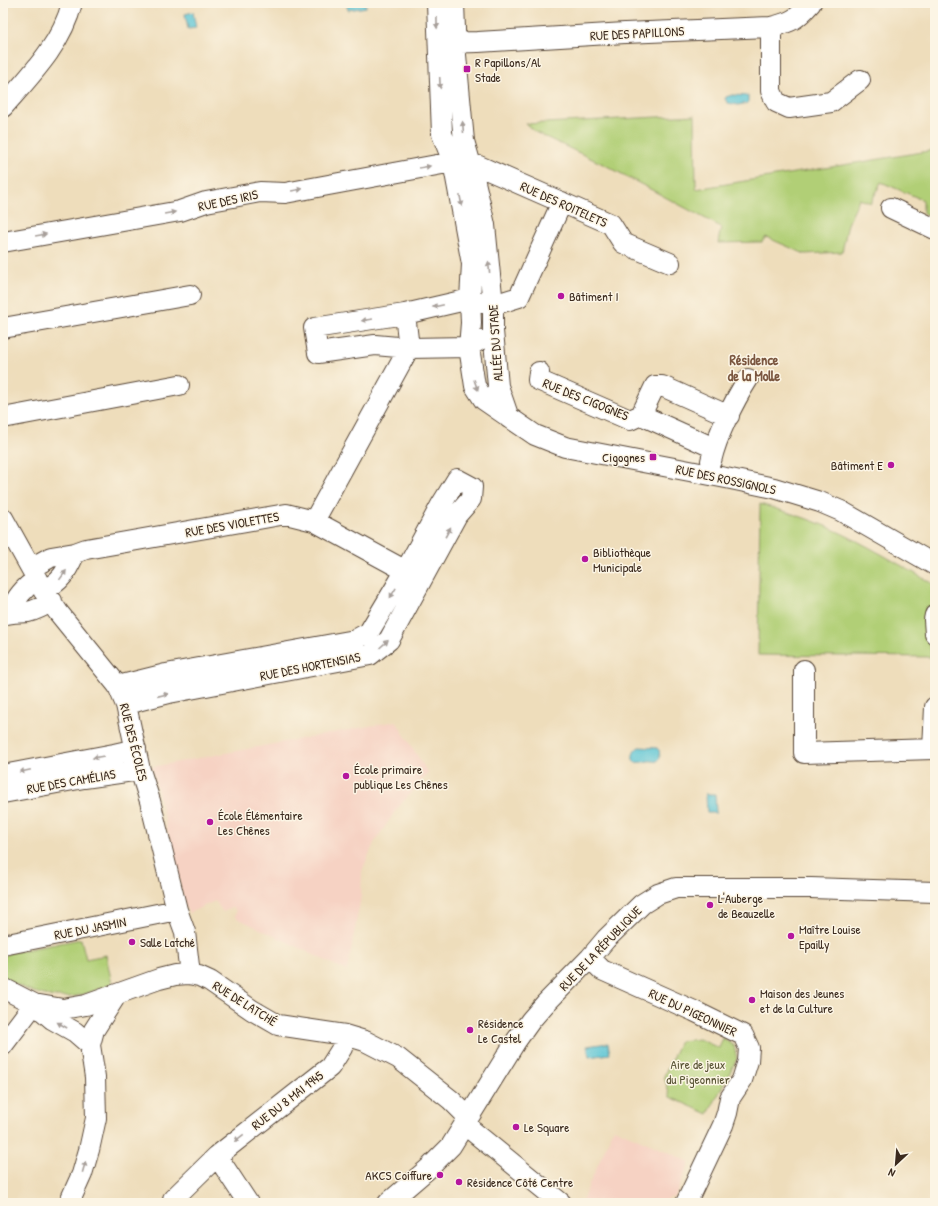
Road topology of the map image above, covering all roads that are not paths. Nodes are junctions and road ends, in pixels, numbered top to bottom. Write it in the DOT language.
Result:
graph roads {
  1 [pos="72,3"];
  2 [pos="437,3"];
  3 [pos="454,3"];
  4 [pos="811,3"];
  5 [pos="771,27"];
  6 [pos="447,43"];
  7 [pos="860,80"];
  8 [pos="3,107"];
  9 [pos="462,164"];
  10 [pos="562,202"];
  11 [pos="891,208"];
  12 [pos="935,229"];
  13 [pos="3,242"];
  14 [pos="670,263"];
  15 [pos="190,295"];
  16 [pos="470,299"];
  17 [pos="493,305"];
  18 [pos="405,314"];
  19 [pos="3,328"];
  20 [pos="493,331"];
  21 [pos="469,347"];
  22 [pos="409,348"];
  23 [pos="539,372"];
  24 [pos="748,379"];
  25 [pos="179,385"];
  26 [pos="641,415"];
  27 [pos="729,416"];
  28 [pos="3,418"];
  29 [pos="509,418"];
  30 [pos="714,448"];
  31 [pos="708,474"];
  32 [pos="3,518"];
  33 [pos="314,521"];
  34 [pos="75,553"];
  35 [pos="935,565"];
  36 [pos="41,584"];
  37 [pos="6,614"];
  38 [pos="935,615"];
  39 [pos="935,634"];
  40 [pos="252,668"];
  41 [pos="804,670"];
  42 [pos="118,686"];
  43 [pos="126,705"];
  44 [pos="935,707"];
  45 [pos="136,749"];
  46 [pos="140,770"];
  47 [pos="3,775"];
  48 [pos="3,793"];
  49 [pos="935,892"];
  50 [pos="177,910"];
  51 [pos="3,945"];
  52 [pos="590,958"];
  53 [pos="188,974"];
  54 [pos="3,988"];
  55 [pos="117,994"];
  56 [pos="34,1004"];
  57 [pos="345,1035"];
  58 [pos="3,1045"];
  59 [pos="90,1045"];
  60 [pos="467,1121"];
  61 [pos="217,1156"];
  62 [pos="173,1199"];
  63 [pos="69,1203"];
  64 [pos="248,1203"];
  65 [pos="388,1203"];
  66 [pos="561,1203"];
  67 [pos="686,1203"];
  1 -- 8 [label="street"];
  2 -- 6 [label="street, ALLÉE DU STADE, one-way"];
  3 -- 6 [label="street, ALLÉE DU STADE"];
  4 -- 5 [label="street, RUE DES PAPILLONS"];
  5 -- 6 [label="street, RUE DES PAPILLONS"];
  5 -- 7 [label="street"];
  6 -- 9 [label="street, ALLÉE DU STADE"];
  9 -- 10 [label="street, RUE DES ROITELETS"];
  13 -- 9 [label="street, RUE DES IRIS, one-way"];
  9 -- 16 [label="street, ALLÉE DU STADE, one-way"];
  17 -- 9 [label="street, ALLÉE DU STADE, one-way"];
  10 -- 14 [label="street, RUE DES ROITELETS"];
  10 -- 17 [label="street"];
  11 -- 12 [label="street"];
  15 -- 19 [label="street"];
  16 -- 17 [label="street"];
  16 -- 18 [label="street, one-way"];
  16 -- 21 [label="street, ALLÉE DU STADE"];
  17 -- 20 [label="street, ALLÉE DU STADE"];
  18 -- 22 [label="street"];
  18 -- 22 [label="street, one-way"];
  20 -- 21 [label="street"];
  20 -- 29 [label="street, ALLÉE DU STADE"];
  21 -- 22 [label="street"];
  21 -- 29 [label="street, ALLÉE DU STADE, one-way"];
  22 -- 33 [label="street"];
  23 -- 26 [label="street, RUE DES CIGOGNES"];
  24 -- 27 [label="street"];
  25 -- 28 [label="street"];
  26 -- 27 [label="street, RUE DES CIGOGNES"];
  26 -- 30 [label="street, RUE DES CIGOGNES"];
  27 -- 30 [label="street"];
  29 -- 31 [label="street, RUE DES ROSSIGNOLS"];
  30 -- 31 [label="street"];
  31 -- 35 [label="street, RUE DES ROSSIGNOLS"];
  32 -- 36 [label="street, RUE DES ÉCOLES"];
  33 -- 34 [label="street, RUE DES VIOLETTES"];
  33 -- 40 [label="street, RUE DES HORTENSIAS"];
  36 -- 34 [label="street, one-way"];
  34 -- 36 [label="street, RUE DES VIOLETTES"];
  36 -- 37 [label="street"];
  36 -- 37 [label="street"];
  36 -- 42 [label="street, RUE DES ÉCOLES"];
  38 -- 39 [label="street"];
  40 -- 42 [label="street, RUE DES HORTENSIAS"];
  43 -- 40 [label="street, RUE DES HORTENSIAS, one-way"];
  41 -- 44 [label="street"];
  42 -- 43 [label="street, RUE DES ÉCOLES"];
  43 -- 45 [label="street, RUE DES ÉCOLES"];
  45 -- 46 [label="street, RUE DES ÉCOLES"];
  45 -- 47 [label="street, RUE DES CAMÉLIAS, one-way"];
  46 -- 48 [label="street, RUE DES CAMÉLIAS"];
  46 -- 50 [label="street, RUE DES ÉCOLES"];
  49 -- 52 [label="street, RUE DE LA RÉPUBLIQUE"];
  50 -- 51 [label="street, RUE DU JASMIN"];
  50 -- 53 [label="street, RUE DES ÉCOLES"];
  52 -- 60 [label="street, RUE DE LA RÉPUBLIQUE"];
  52 -- 67 [label="street, RUE DU PIGEONNIER"];
  53 -- 55 [label="street, RUE DE LATCHÉ"];
  53 -- 57 [label="street, RUE DE LATCHÉ"];
  54 -- 56 [label="street, RUE DE LATCHÉ"];
  55 -- 56 [label="street, RUE DE LATCHÉ"];
  55 -- 59 [label="street"];
  56 -- 58 [label="street"];
  59 -- 56 [label="street, one-way"];
  57 -- 60 [label="street, RUE DE LATCHÉ"];
  57 -- 61 [label="street, RUE DU 8 MAI 1945, one-way"];
  63 -- 59 [label="street, one-way"];
  60 -- 65 [label="street, RUE DE LA RÉPUBLIQUE"];
  60 -- 66 [label="street, RUE DE LATCHÉ"];
  61 -- 62 [label="street, RUE DU 8 MAI 1945"];
  61 -- 64 [label="street"];
}
